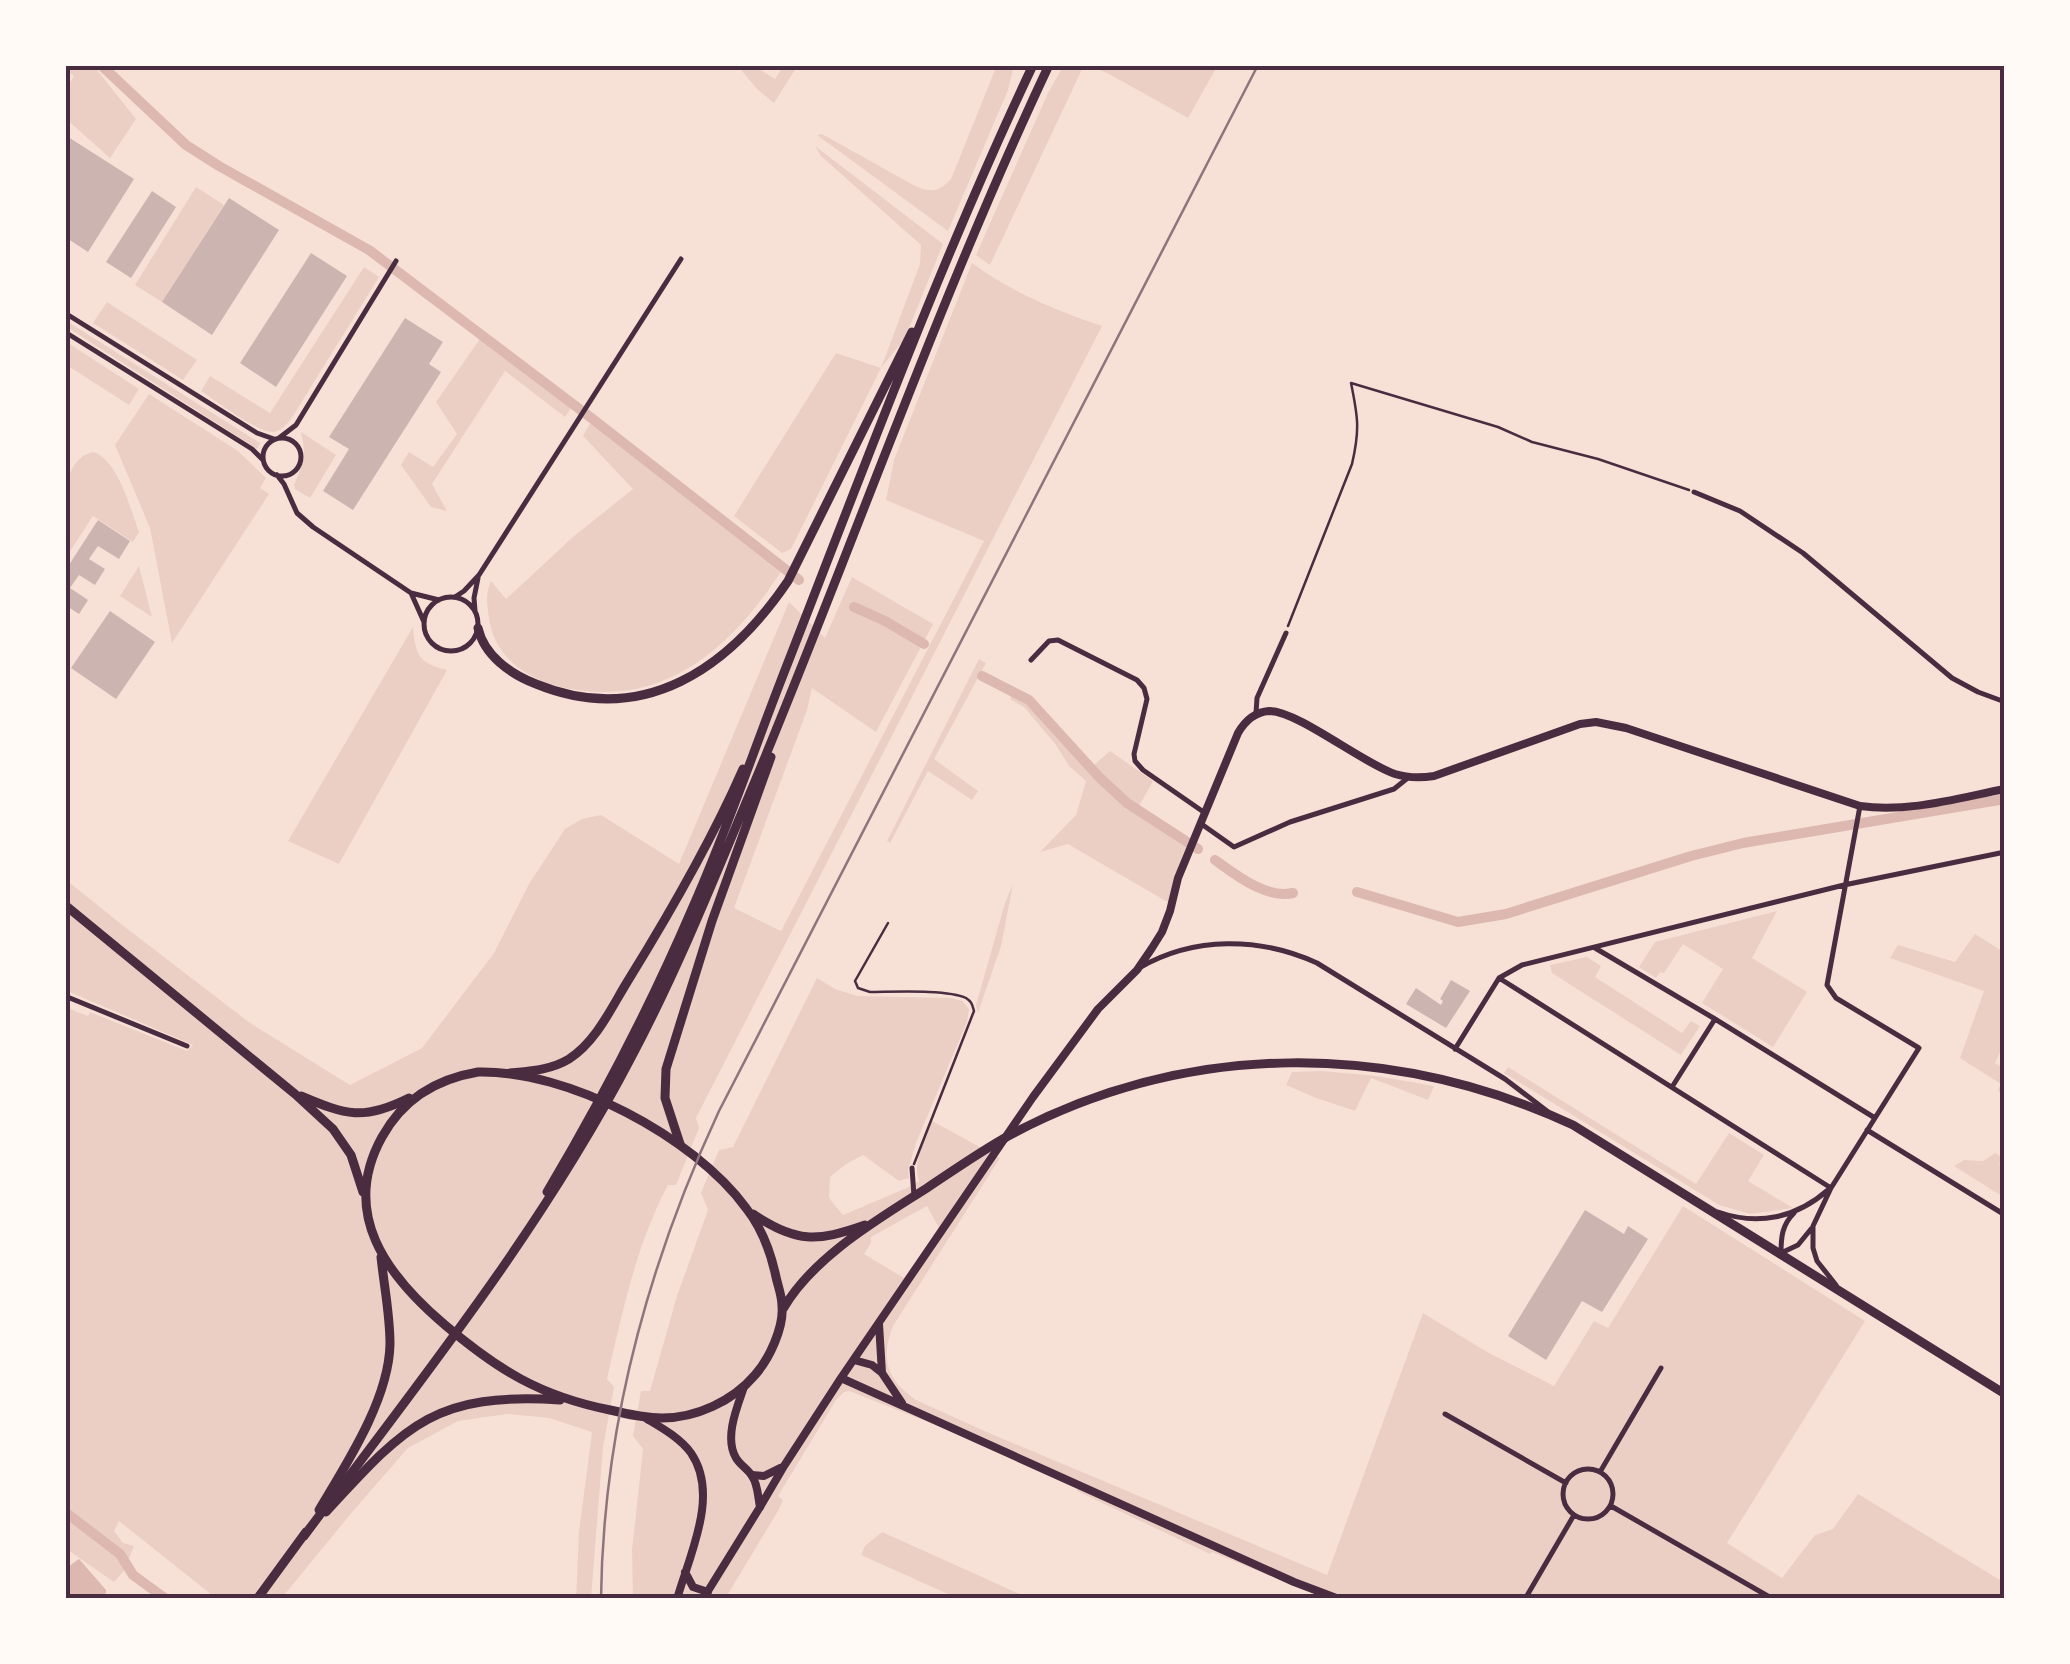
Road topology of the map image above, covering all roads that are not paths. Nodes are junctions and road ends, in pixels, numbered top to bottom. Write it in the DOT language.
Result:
graph roads {
  1 [pos="1033,65"];
  2 [pos="1049,65"];
  3 [pos="681,259"];
  4 [pos="396,263"];
  5 [pos="939,277"];
  6 [pos="65,313"];
  7 [pos="65,332"];
  8 [pos="296,425"];
  9 [pos="276,438"];
  10 [pos="295,442"];
  11 [pos="263,460"];
  12 [pos="297,468"];
  13 [pos="277,475"];
  14 [pos="1694,492"];
  15 [pos="290,500"];
  16 [pos="479,575"];
  17 [pos="411,593"];
  18 [pos="455,597"];
  19 [pos="439,600"];
  20 [pos="475,611"];
  21 [pos="424,622"];
  22 [pos="478,628"];
  23 [pos="1286,632"];
  24 [pos="811,645"];
  25 [pos="1030,660"];
  26 [pos="778,688"];
  27 [pos="2005,702"];
  28 [pos="1256,714"];
  29 [pos="1409,777"];
  30 [pos="2005,789"];
  31 [pos="1859,808"];
  32 [pos="1205,813"];
  33 [pos="1200,823"];
  34 [pos="2005,852"];
  35 [pos="1844,885"];
  36 [pos="65,905"];
  37 [pos="1594,948"];
  38 [pos="1137,970"];
  39 [pos="1500,978"];
  40 [pos="65,996"];
  41 [pos="1716,1019"];
  42 [pos="187,1046"];
  43 [pos="1455,1049"];
  44 [pos="510,1073"];
  45 [pos="1672,1087"];
  46 [pos="420,1092"];
  47 [pos="296,1094"];
  48 [pos="1550,1114"];
  49 [pos="1874,1118"];
  50 [pos="1867,1130"];
  51 [pos="1008,1136"];
  52 [pos="680,1144"];
  53 [pos="912,1168"];
  54 [pos="1830,1188"];
  55 [pos="914,1196"];
  56 [pos="365,1205"];
  57 [pos="1706,1208"];
  58 [pos="749,1211"];
  59 [pos="1796,1211"];
  60 [pos="2005,1215"];
  61 [pos="877,1220"];
  62 [pos="1813,1226"];
  63 [pos="1781,1253"];
  64 [pos="381,1254"];
  65 [pos="1841,1291"];
  66 [pos="474,1309"];
  67 [pos="783,1309"];
  68 [pos="880,1324"];
  69 [pos="854,1360"];
  70 [pos="1661,1368"];
  71 [pos="882,1373"];
  72 [pos="841,1378"];
  73 [pos="744,1387"];
  74 [pos="2005,1394"];
  75 [pos="569,1401"];
  76 [pos="904,1406"];
  77 [pos="1445,1414"];
  78 [pos="643,1417"];
  79 [pos="784,1466"];
  80 [pos="1600,1472"];
  81 [pos="752,1476"];
  82 [pos="1566,1482"];
  83 [pos="1611,1506"];
  84 [pos="760,1507"];
  85 [pos="1574,1516"];
  86 [pos="304,1536"];
  87 [pos="684,1572"];
  88 [pos="705,1595"];
  89 [pos="257,1599"];
  90 [pos="677,1599"];
  91 [pos="1339,1599"];
  92 [pos="1525,1599"];
  93 [pos="1773,1599"];
  1 -- 5 [label="main road"];
  2 -- 24 [label="main road"];
  3 -- 16 [label="street"];
  4 -- 8 [label="street"];
  5 -- 22 [label="main road"];
  5 -- 26 [label="main road"];
  6 -- 9 [label="street"];
  7 -- 11 [label="street"];
  8 -- 9 [label="street"];
  8 -- 10 [label="street"];
  9 -- 10 [label="street"];
  9 -- 11 [label="street"];
  10 -- 12 [label="street"];
  11 -- 13 [label="street"];
  12 -- 13 [label="street"];
  12 -- 15 [label="street"];
  13 -- 15 [label="street"];
  14 -- 27 [label="street"];
  15 -- 17 [label="street"];
  16 -- 18 [label="street"];
  16 -- 20 [label="street"];
  17 -- 19 [label="street"];
  17 -- 21 [label="street"];
  18 -- 19 [label="street"];
  18 -- 20 [label="street"];
  19 -- 21 [label="street"];
  20 -- 22 [label="street"];
  21 -- 22 [label="street"];
  23 -- 28 [label="street"];
  24 -- 52 [label="main road"];
  24 -- 66 [label="main road"];
  25 -- 32 [label="street"];
  26 -- 44 [label="main road"];
  26 -- 66 [label="main road"];
  28 -- 29 [label="street"];
  28 -- 32 [label="street"];
  29 -- 31 [label="street"];
  29 -- 33 [label="street"];
  30 -- 31 [label="street"];
  31 -- 35 [label="street"];
  32 -- 33 [label="street"];
  33 -- 38 [label="street"];
  34 -- 35 [label="street"];
  35 -- 37 [label="street"];
  35 -- 49 [label="street"];
  36 -- 47 [label="main road"];
  37 -- 39 [label="street"];
  37 -- 41 [label="street"];
  38 -- 43 [label="street"];
  38 -- 51 [label="street"];
  39 -- 43 [label="street"];
  39 -- 45 [label="street"];
  40 -- 42 [label="street"];
  41 -- 45 [label="street"];
  41 -- 49 [label="street"];
  43 -- 48 [label="street"];
  44 -- 46 [label="main road"];
  44 -- 52 [label="main road"];
  45 -- 54 [label="street"];
  46 -- 47 [label="main road"];
  46 -- 56 [label="main road"];
  47 -- 56 [label="main road"];
  48 -- 51 [label="main road"];
  48 -- 57 [label="main road"];
  49 -- 50 [label="street"];
  50 -- 54 [label="street"];
  50 -- 60 [label="street"];
  51 -- 55 [label="main road"];
  51 -- 68 [label="street"];
  52 -- 58 [label="main road"];
  53 -- 55 [label="street"];
  54 -- 59 [label="street"];
  54 -- 62 [label="street"];
  55 -- 61 [label="main road"];
  56 -- 64 [label="main road"];
  57 -- 59 [label="street"];
  57 -- 63 [label="main road"];
  58 -- 61 [label="main road"];
  58 -- 67 [label="main road"];
  59 -- 63 [label="street"];
  61 -- 67 [label="main road"];
  62 -- 63 [label="street"];
  62 -- 65 [label="street"];
  63 -- 65 [label="main road"];
  64 -- 75 [label="main road"];
  64 -- 86 [label="main road"];
  65 -- 74 [label="main road"];
  66 -- 86 [label="main road"];
  67 -- 73 [label="main road"];
  68 -- 69 [label="street"];
  68 -- 71 [label="street"];
  69 -- 71 [label="street"];
  69 -- 72 [label="street"];
  70 -- 80 [label="street"];
  71 -- 76 [label="street"];
  72 -- 76 [label="street"];
  72 -- 79 [label="street"];
  73 -- 78 [label="main road"];
  73 -- 81 [label="street"];
  75 -- 78 [label="main road"];
  75 -- 86 [label="main road"];
  76 -- 91 [label="street"];
  77 -- 82 [label="street"];
  78 -- 87 [label="street"];
  79 -- 81 [label="street"];
  79 -- 84 [label="street"];
  80 -- 82 [label="street"];
  80 -- 83 [label="street"];
  81 -- 84 [label="street"];
  82 -- 85 [label="street"];
  83 -- 85 [label="street"];
  83 -- 93 [label="street"];
  84 -- 88 [label="street"];
  85 -- 92 [label="street"];
  86 -- 89 [label="main road"];
  87 -- 88 [label="street"];
  87 -- 90 [label="street"];
}
